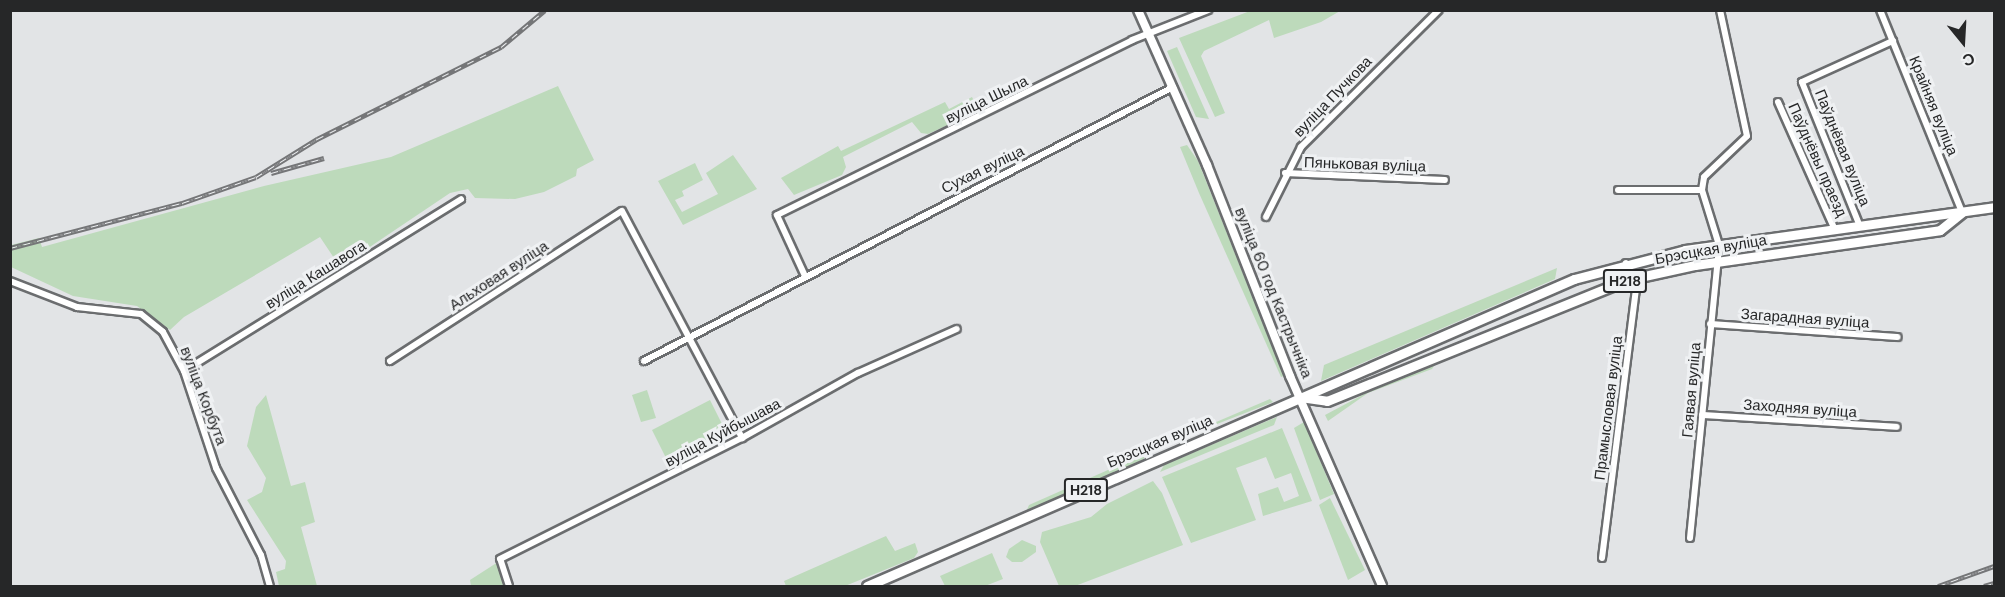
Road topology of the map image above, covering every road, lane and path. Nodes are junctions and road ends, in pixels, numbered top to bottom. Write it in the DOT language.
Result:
graph roads {
  1 [pos="1138,10"];
  2 [pos="1208,10"];
  3 [pos="1439,10"];
  4 [pos="1720,10"];
  5 [pos="1880,10"];
  6 [pos="1148,34"];
  7 [pos="1893,41"];
  8 [pos="1173,87"];
  9 [pos="1778,102"];
  10 [pos="1285,173"];
  11 [pos="1445,180"];
  12 [pos="1618,190"];
  13 [pos="1702,190"];
  14 [pos="460,199"];
  15 [pos="1995,207"];
  16 [pos="1962,212"];
  17 [pos="1266,217"];
  18 [pos="1859,224"];
  19 [pos="1834,228"];
  20 [pos="1719,245"];
  21 [pos="1718,262"];
  22 [pos="1626,263"];
  23 [pos="805,276"];
  24 [pos="1633,279"];
  25 [pos="10,281"];
  26 [pos="1710,324"];
  27 [pos="957,329"];
  28 [pos="691,338"];
  29 [pos="1898,338"];
  30 [pos="390,361"];
  31 [pos="644,361"];
  32 [pos="184,371"];
  33 [pos="1300,397"];
  34 [pos="1702,415"];
  35 [pos="1897,428"];
  36 [pos="742,438"];
  37 [pos="1690,538"];
  38 [pos="1602,558"];
  39 [pos="270,586"];
  40 [pos="508,586"];
  41 [pos="867,586"];
  42 [pos="1382,586"];
  1 -- 6 [label="street, вуліца 60 год Кастрычніка"];
  2 -- 6 [label="street, вуліца Шыла"];
  3 -- 10 [label="street, вуліца Пучкова"];
  4 -- 13 [label="street"];
  5 -- 7 [label="street, Крайняя вуліца"];
  6 -- 8 [label="street, вуліца 60 год Кастрычніка"];
  6 -- 23 [label="street, вуліца Шыла"];
  7 -- 16 [label="street, Крайняя вуліца"];
  7 -- 18 [label="street, Паўднёвая вуліца"];
  8 -- 23 [label="street, Сухая вуліца"];
  8 -- 33 [label="street, вуліца 60 год Кастрычніка"];
  9 -- 19 [label="street, Паўднёвы праезд"];
  10 -- 11 [label="street, Пяньковая вуліца"];
  10 -- 17 [label="street, вуліца Пучкова"];
  12 -- 13 [label="street"];
  13 -- 20 [label="street"];
  14 -- 32 [label="street, вуліца Кашавога"];
  15 -- 16 [label="main road, Брэсцкая вуліца / Н218"];
  16 -- 18 [label="main road, Брэсцкая вуліца / Н218"];
  16 -- 21 [label="main road, Брэсцкая вуліца / Н218"];
  18 -- 19 [label="main road, Брэсцкая вуліца / Н218"];
  19 -- 20 [label="main road, Брэсцкая вуліца / Н218"];
  20 -- 21 [label="street, Гаявая вуліца"];
  20 -- 22 [label="main road, Брэсцкая вуліца / Н218"];
  21 -- 24 [label="main road, Брэсцкая вуліца / Н218"];
  21 -- 26 [label="street, Гаявая вуліца"];
  22 -- 24 [label="street, Прамысловая вуліца"];
  22 -- 33 [label="main road, Брэсцкая вуліца / Н218"];
  23 -- 28 [label="street, Сухая вуліца"];
  24 -- 33 [label="main road, Брэсцкая вуліца / Н218"];
  24 -- 38 [label="street, Прамысловая вуліца"];
  25 -- 32 [label="street, вуліца Корбута"];
  26 -- 29 [label="street, Загарадная вуліца"];
  26 -- 34 [label="street, Гаявая вуліца"];
  27 -- 36 [label="street, вуліца Куйбышава"];
  28 -- 30 [label="street, Альховая вуліца"];
  28 -- 31 [label="street, Сухая вуліца"];
  28 -- 36 [label="street"];
  32 -- 39 [label="street, вуліца Корбута"];
  33 -- 41 [label="main road, Брэсцкая вуліца / Н218"];
  33 -- 42 [label="street, вуліца 60 год Кастрычніка"];
  34 -- 35 [label="street, Заходняя вуліца"];
  34 -- 37 [label="street, Гаявая вуліца"];
  36 -- 40 [label="street, вуліца Куйбышава"];
}
